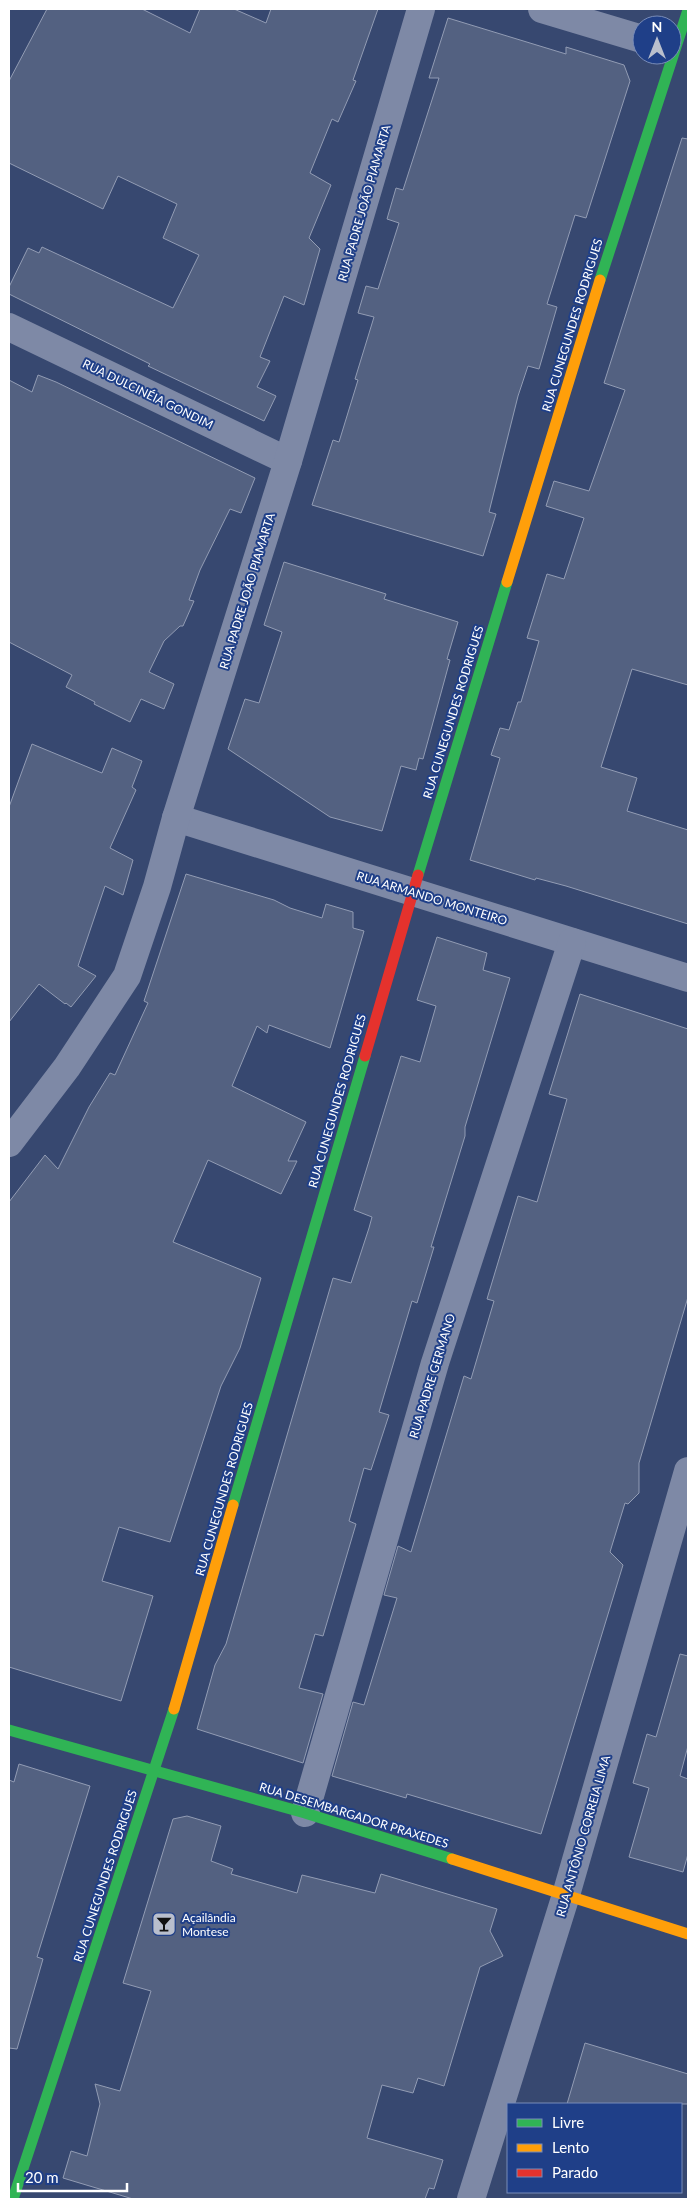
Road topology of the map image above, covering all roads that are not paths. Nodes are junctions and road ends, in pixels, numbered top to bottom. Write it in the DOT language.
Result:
graph roads {
  1 [pos="421,9"];
  2 [pos="542,9"];
  3 [pos="688,10"];
  4 [pos="632,36"];
  5 [pos="682,37"];
  6 [pos="674,65"];
  7 [pos="9,327"];
  8 [pos="288,461"];
  9 [pos="176,818"];
  10 [pos="413,892"];
  11 [pos="572,942"];
  12 [pos="688,978"];
  13 [pos="9,1143"];
  14 [pos="688,1471"];
  15 [pos="9,1730"];
  16 [pos="154,1771"];
  17 [pos="305,1813"];
  18 [pos="566,1895"];
  19 [pos="688,1934"];
  20 [pos="13,2199"];
  21 [pos="471,2199"];
  1 -- 8 [label="street, RUA PADRE JOÃO PIAMARTA"];
  2 -- 4 [label="street"];
  3 -- 5 [label="street, RUA CUNEGUNDES RODRIGUES"];
  6 -- 10 [label="street, RUA CUNEGUNDES RODRIGUES"];
  7 -- 8 [label="street, RUA DULCINÉIA GONDIM"];
  8 -- 9 [label="street, RUA PADRE JOÃO PIAMARTA"];
  9 -- 10 [label="street, RUA ARMANDO MONTEIRO"];
  9 -- 13 [label="street, RUA PADRE JOÃO PIAMARTA"];
  10 -- 11 [label="street, RUA ARMANDO MONTEIRO"];
  10 -- 16 [label="street, RUA CUNEGUNDES RODRIGUES"];
  11 -- 12 [label="street, RUA ARMANDO MONTEIRO"];
  11 -- 17 [label="street, RUA PADRE GERMANO"];
  14 -- 18 [label="street, RUA ANTÔNIO CORREIA LIMA"];
  15 -- 16 [label="street, RUA DESEMBARGADOR PRAXEDES"];
  16 -- 17 [label="street, RUA DESEMBARGADOR PRAXEDES"];
  16 -- 20 [label="street, RUA CUNEGUNDES RODRIGUES"];
  17 -- 18 [label="street, RUA DESEMBARGADOR PRAXEDES"];
  18 -- 19 [label="street, RUA DESEMBARGADOR PRAXEDES"];
  18 -- 21 [label="street, RUA ANTÔNIO CORREIA LIMA"];
}
